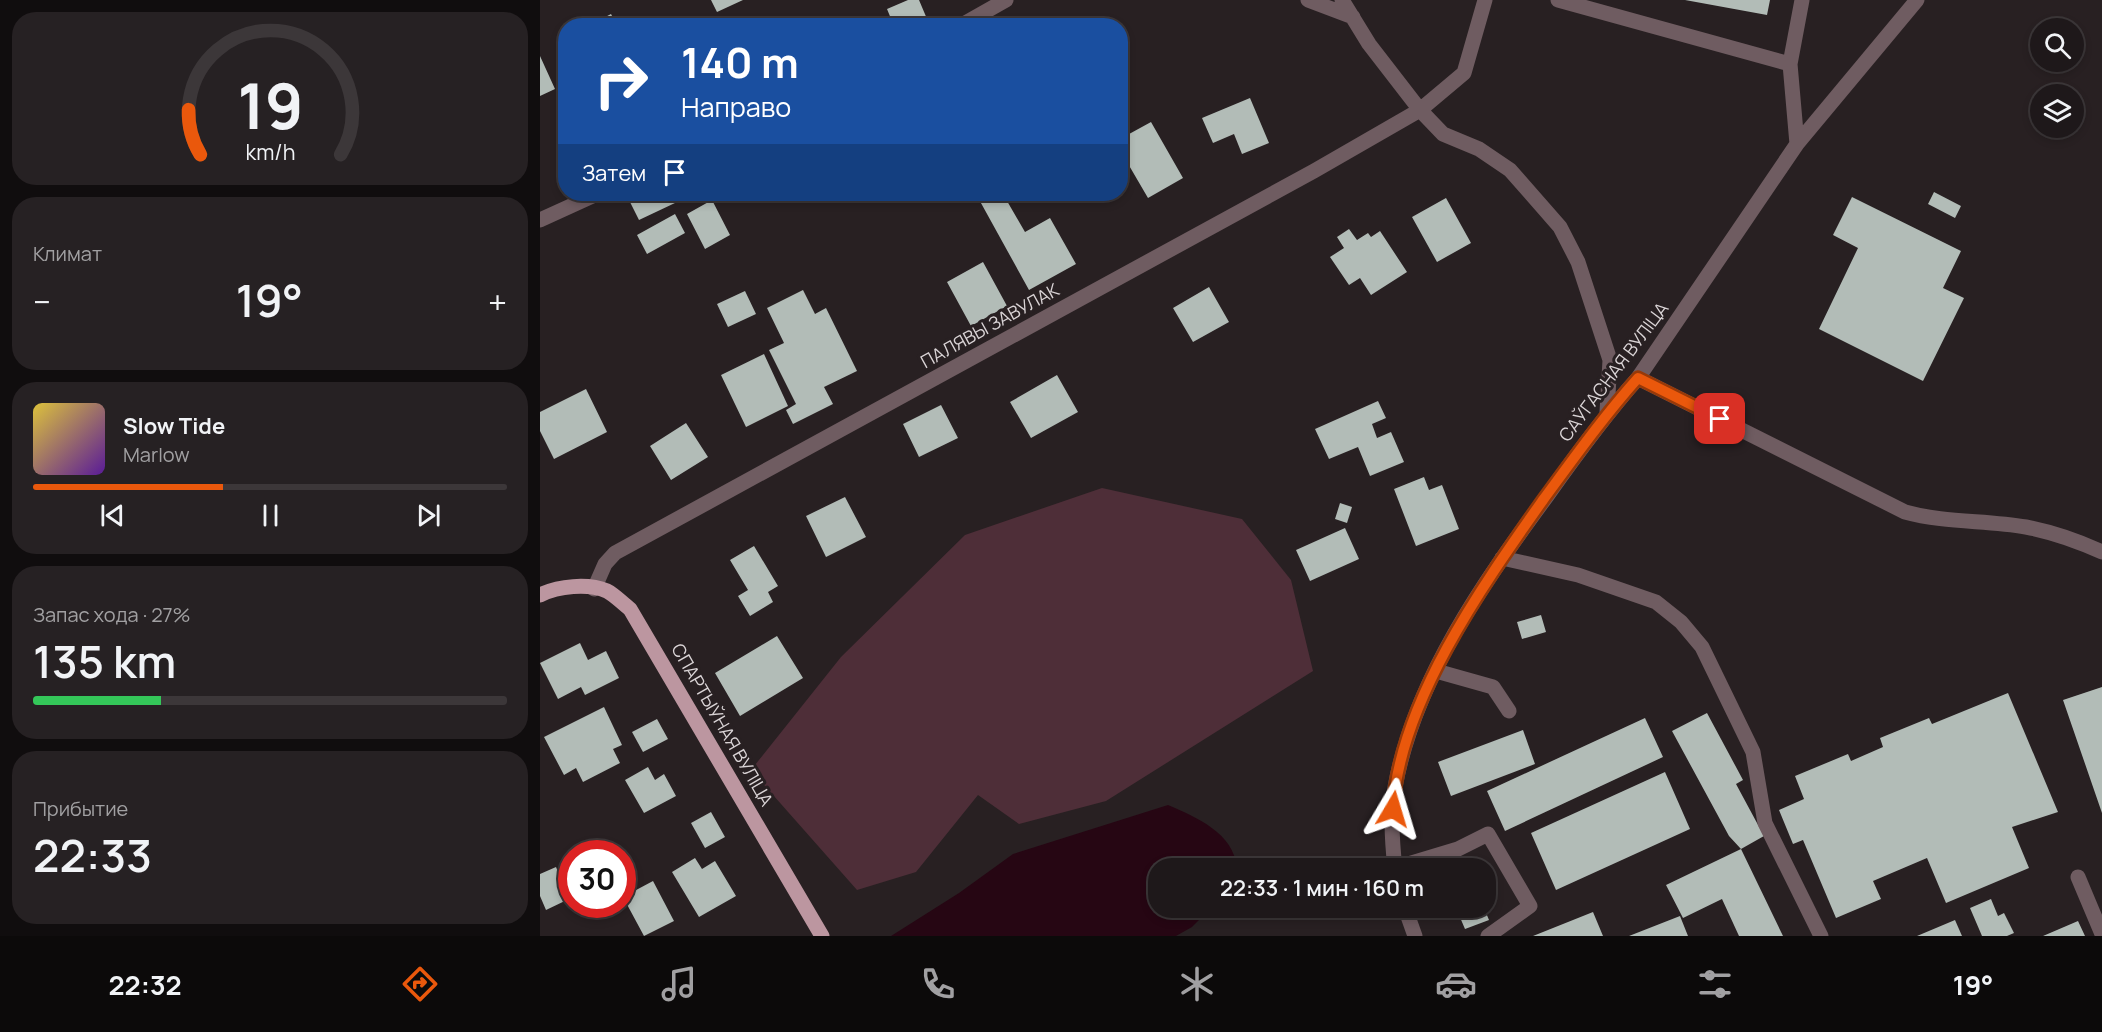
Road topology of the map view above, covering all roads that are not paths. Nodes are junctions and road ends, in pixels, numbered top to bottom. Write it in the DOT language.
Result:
graph roads {
  1 [pos="1006,0"];
  2 [pos="1308,0"];
  3 [pos="1342,0"];
  4 [pos="1485,0"];
  5 [pos="1558,0"];
  6 [pos="1802,0"];
  7 [pos="1917,0"];
  8 [pos="974,18"];
  9 [pos="1355,18"];
  10 [pos="1790,64"];
  11 [pos="1419,110"];
  12 [pos="1797,144"];
  13 [pos="582,201"];
  14 [pos="540,220"];
  15 [pos="1638,378"];
  16 [pos="1607,412"];
  17 [pos="2102,552"];
  18 [pos="1502,558"];
  19 [pos="594,589"];
  20 [pos="545,592"];
  21 [pos="1436,671"];
  22 [pos="1509,711"];
  23 [pos="1394,858"];
  24 [pos="1428,858"];
  25 [pos="2078,877"];
  26 [pos="1409,918"];
  27 [pos="2102,934"];
  28 [pos="822,936"];
  29 [pos="1415,936"];
  30 [pos="1488,936"];
  31 [pos="1821,936"];
  1 -- 8 [label="street"];
  2 -- 9 [label="street"];
  3 -- 9 [label="street"];
  4 -- 11 [label="street, ПАЛЯВЫ ЗАВУЛАК"];
  5 -- 10 [label="street"];
  6 -- 10 [label="street"];
  7 -- 12 [label="street, САЎГАСНАЯ ВУЛІЦА"];
  9 -- 11 [label="street"];
  10 -- 12 [label="street"];
  11 -- 16 [label="street"];
  11 -- 19 [label="street, ПАЛЯВЫ ЗАВУЛАК"];
  12 -- 15 [label="street, САЎГАСНАЯ ВУЛІЦА"];
  13 -- 14 [label="street"];
  15 -- 16 [label="street, САЎГАСНАЯ ВУЛІЦА"];
  15 -- 17 [label="street"];
  16 -- 18 [label="street, САЎГАСНАЯ ВУЛІЦА"];
  18 -- 21 [label="street, САЎГАСНАЯ ВУЛІЦА"];
  18 -- 31 [label="street"];
  19 -- 20 [label="main road, СПАРТЫЎНАЯ ВУЛІЦА"];
  19 -- 28 [label="main road, СПАРТЫЎНАЯ ВУЛІЦА"];
  21 -- 22 [label="street"];
  21 -- 23 [label="street, САЎГАСНАЯ ВУЛІЦА"];
  24 -- 30 [label="street"];
  25 -- 27 [label="street"];
  26 -- 29 [label="street"];
}
